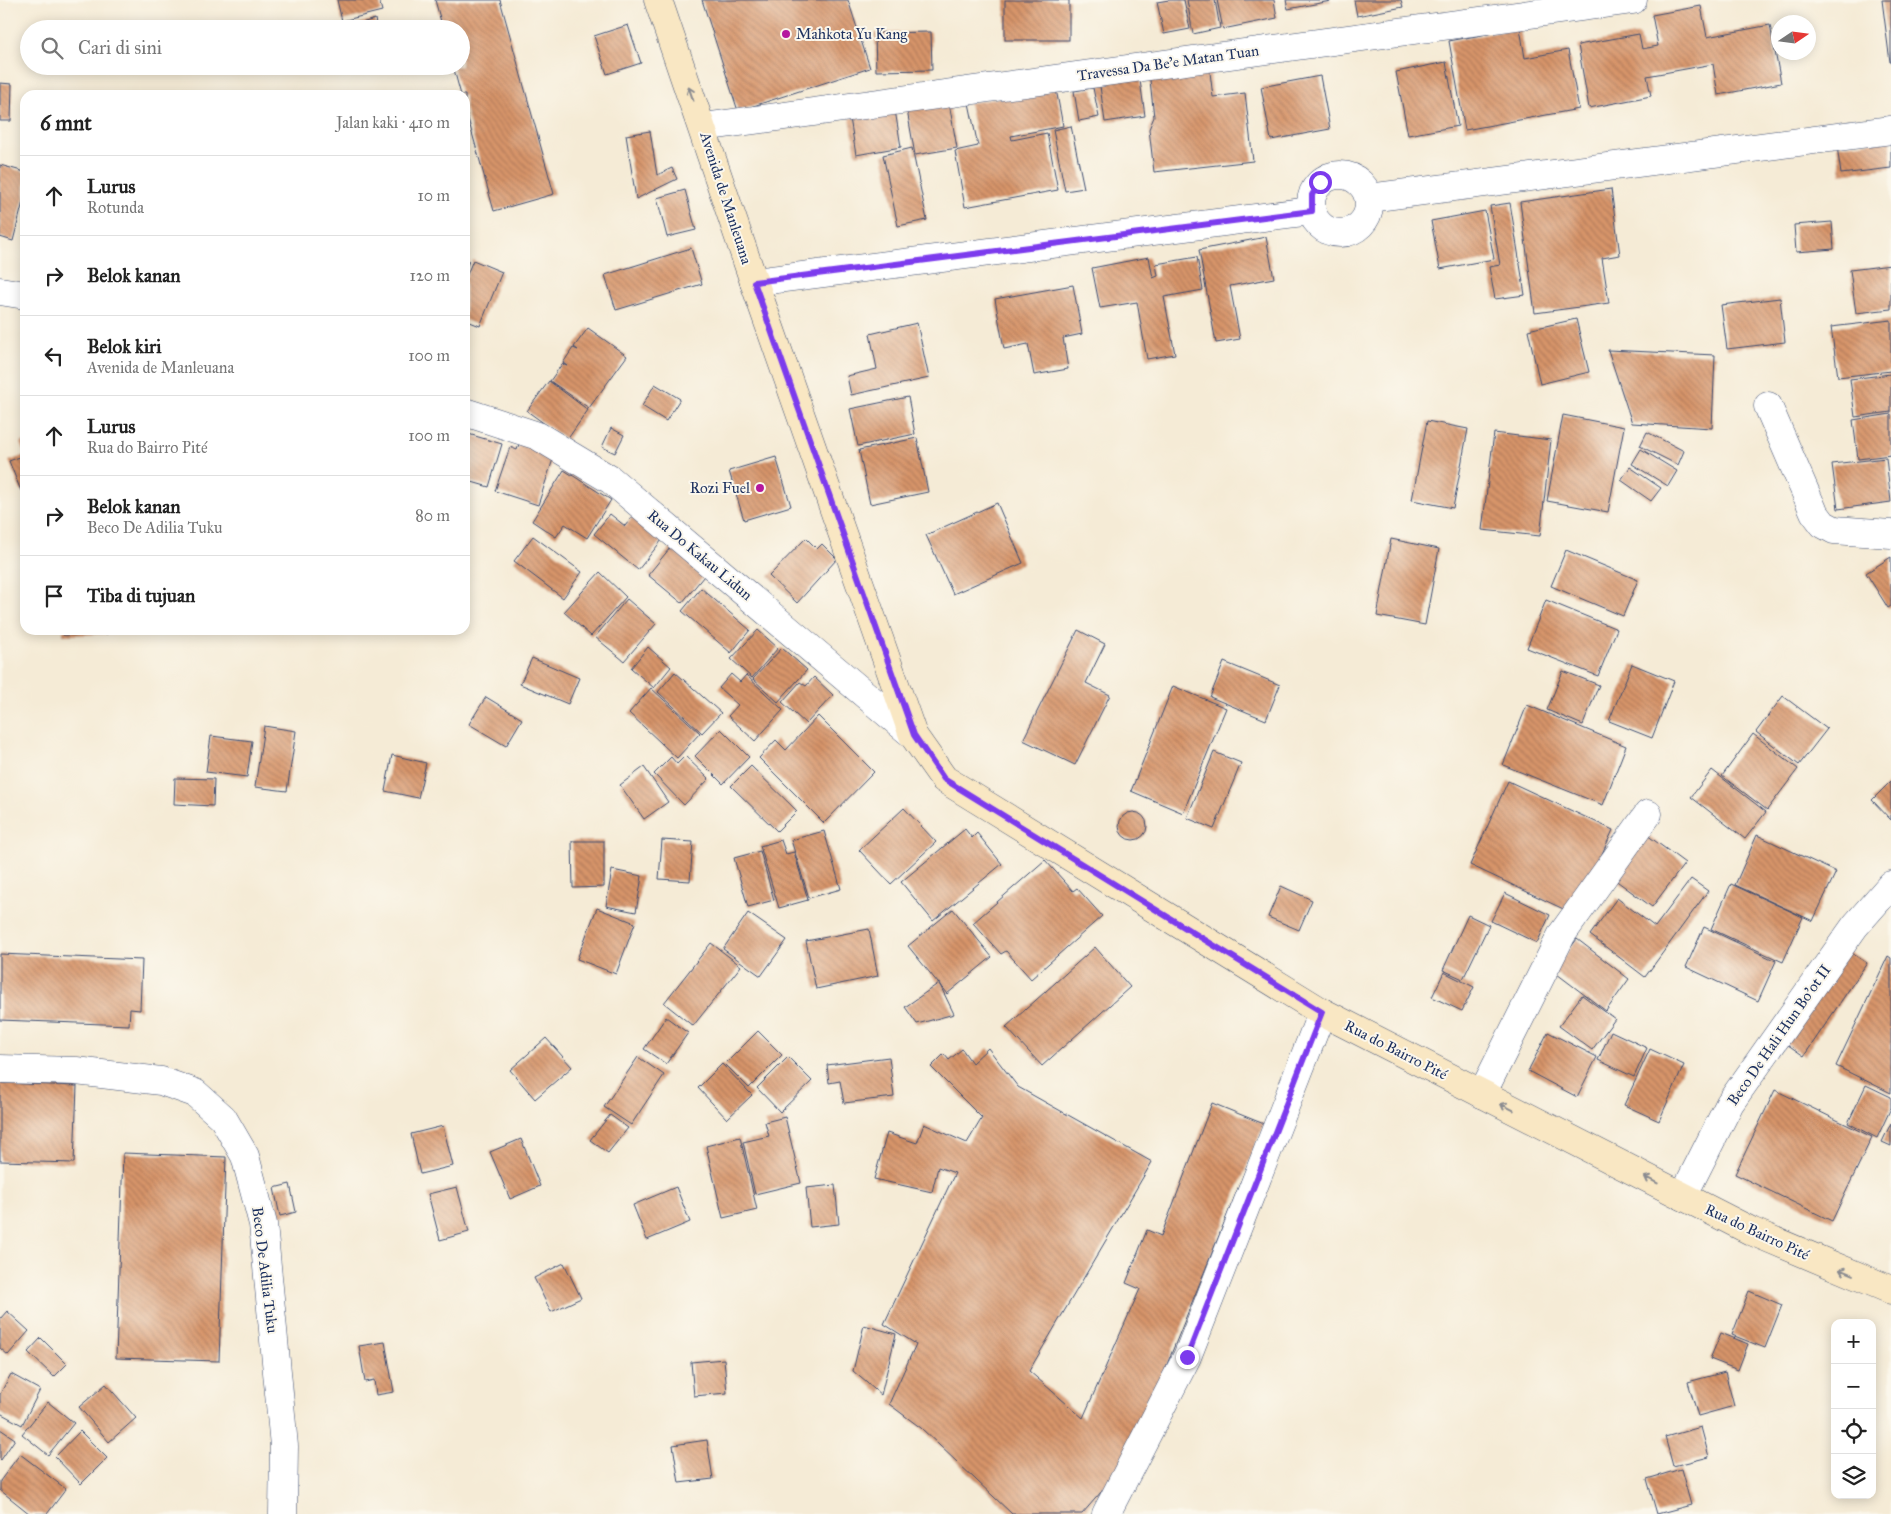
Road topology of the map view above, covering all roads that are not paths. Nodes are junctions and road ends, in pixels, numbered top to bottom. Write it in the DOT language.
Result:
graph roads {
  1 [pos="658,0"];
  2 [pos="1633,0"];
  3 [pos="703,127"];
  4 [pos="1891,130"];
  5 [pos="1368,198"];
  6 [pos="1312,211"];
  7 [pos="754,282"];
  8 [pos="0,291"];
  9 [pos="20,294"];
  10 [pos="1768,406"];
  11 [pos="470,414"];
  12 [pos="1891,534"];
  13 [pos="914,735"];
  14 [pos="1648,814"];
  15 [pos="1891,885"];
  16 [pos="1322,1012"];
  17 [pos="0,1070"];
  18 [pos="1482,1094"];
  19 [pos="1683,1196"];
  20 [pos="1891,1290"];
  21 [pos="283,1514"];
  22 [pos="1106,1514"];
  3 -- 1 [label="main road, Avenida de Manleuana, one-way"];
  2 -- 3 [label="street, Travessa Da Be’e Matan Tuan"];
  3 -- 7 [label="main road, Avenida de Manleuana"];
  4 -- 5 [label="street"];
  5 -- 6 [label="street"];
  5 -- 6 [label="street"];
  6 -- 7 [label="street"];
  7 -- 13 [label="main road, Avenida de Manleuana"];
  8 -- 9 [label="street"];
  10 -- 12 [label="street"];
  11 -- 13 [label="street, Rua Do Kakau Lidun"];
  13 -- 16 [label="main road, Rua do Bairro Pité"];
  14 -- 18 [label="street"];
  15 -- 19 [label="street, Beco De Hali Hun Bo’ot II"];
  16 -- 18 [label="main road, Rua do Bairro Pité"];
  16 -- 22 [label="street"];
  17 -- 21 [label="street, Beco De Adilia Tuku"];
  19 -- 18 [label="main road, Rua do Bairro Pité, one-way"];
  20 -- 19 [label="main road, Rua do Bairro Pité, one-way"];
}
